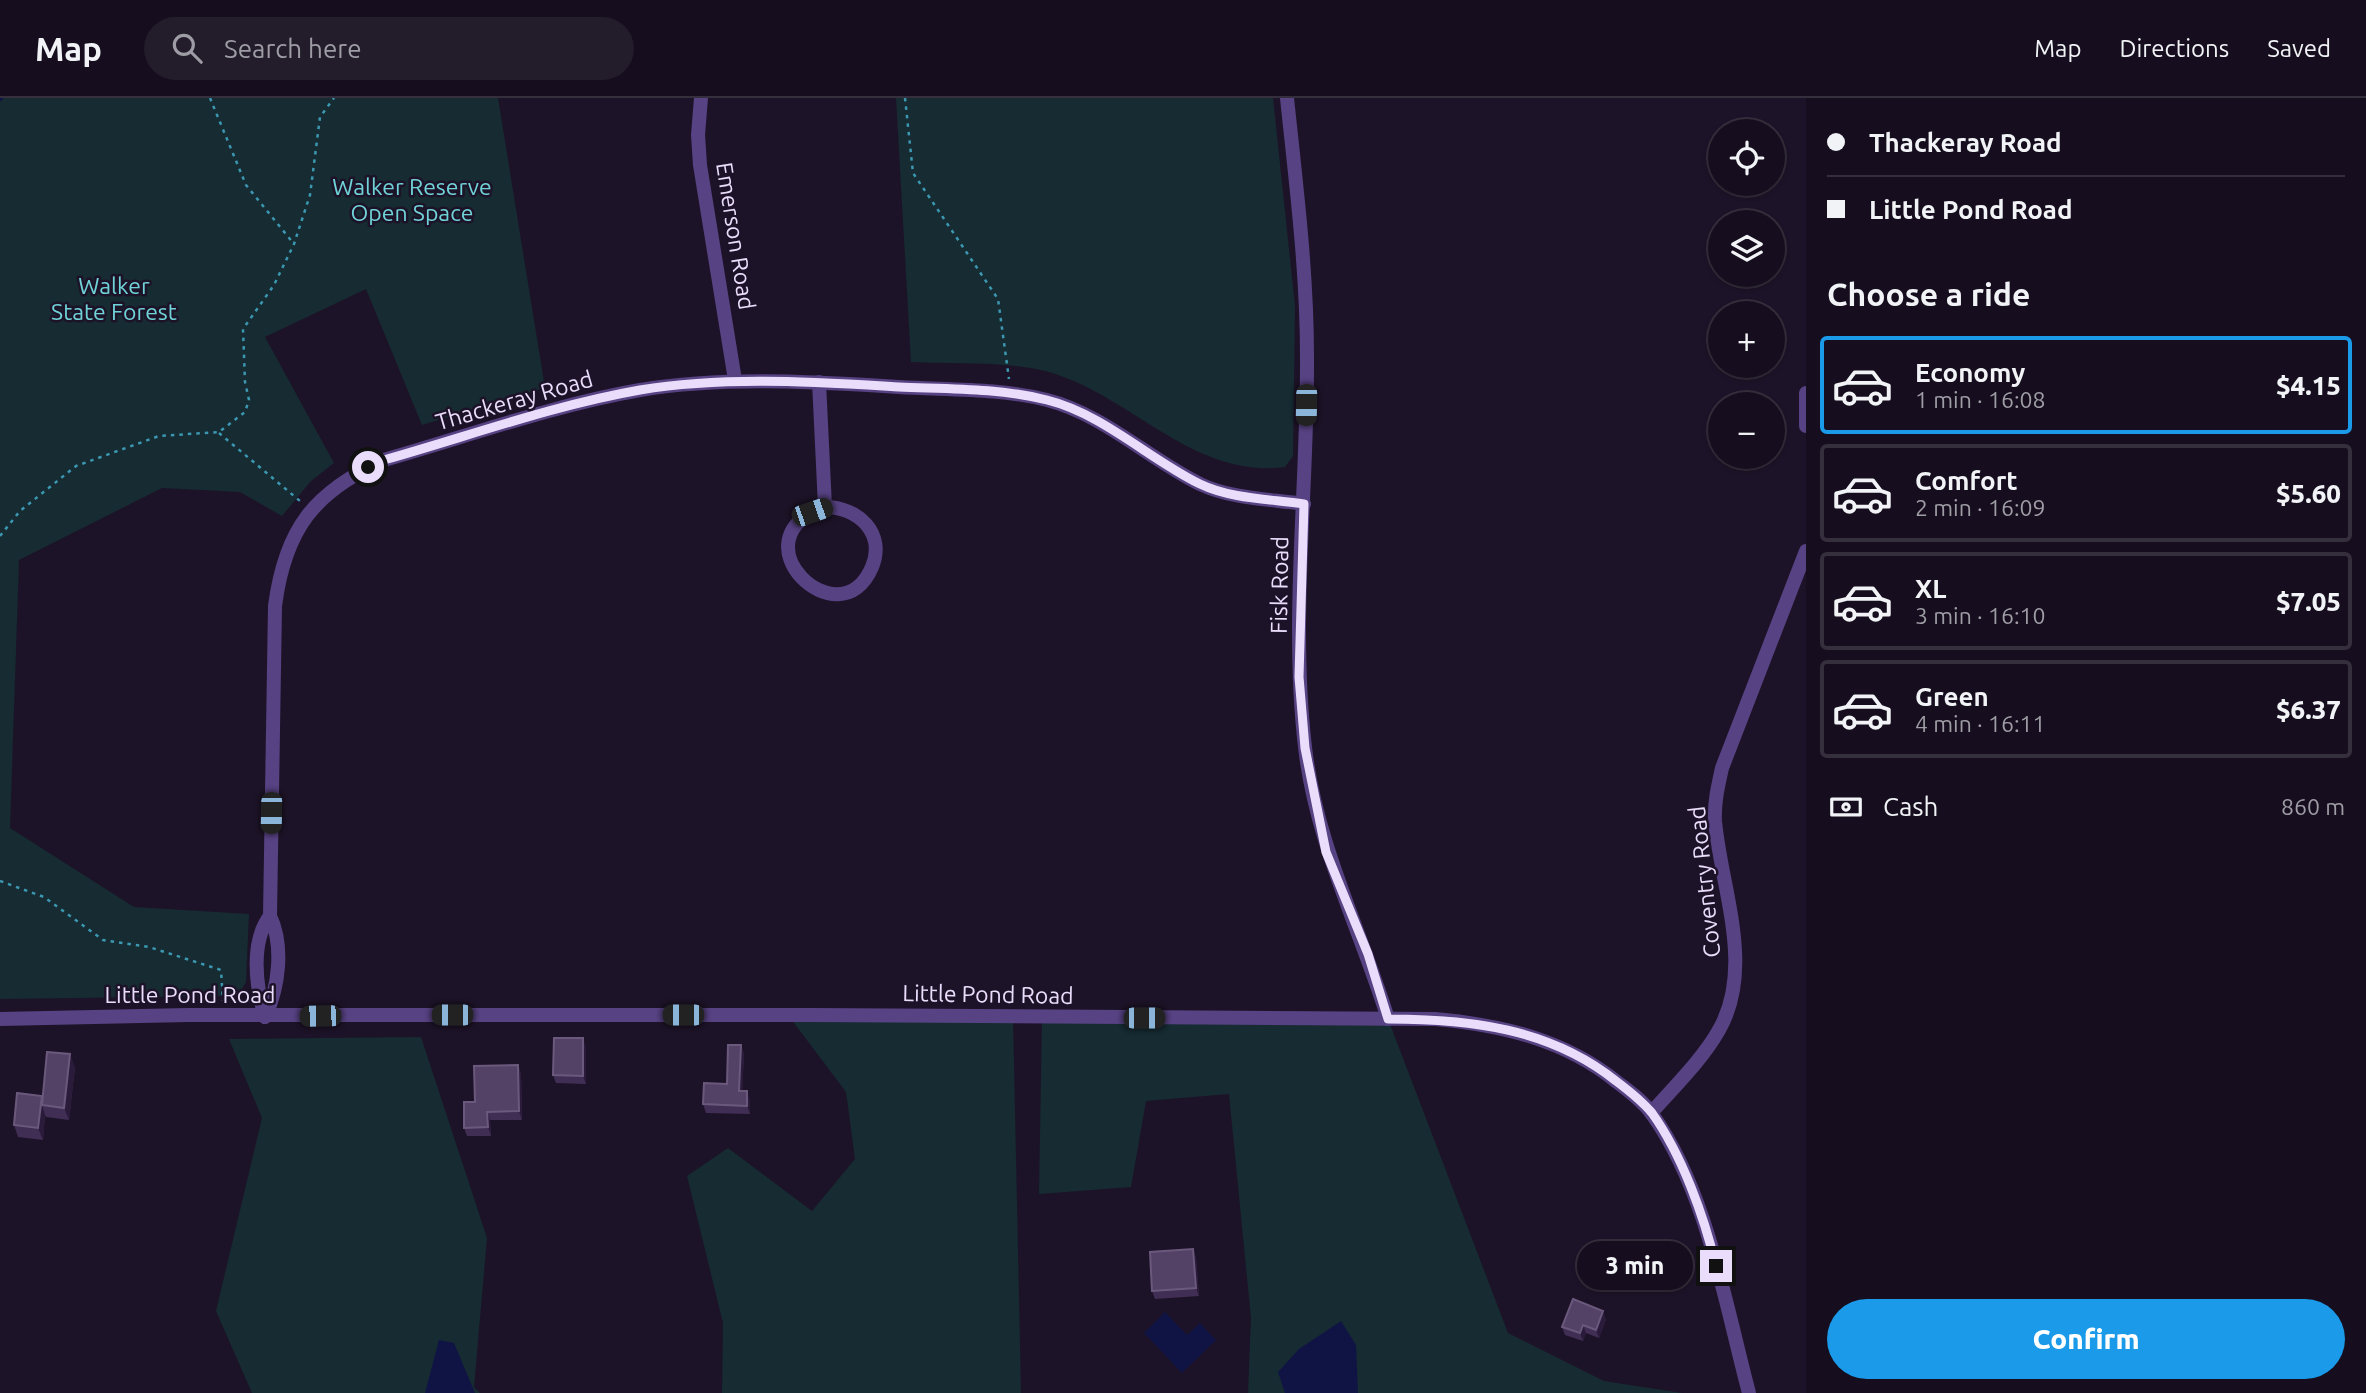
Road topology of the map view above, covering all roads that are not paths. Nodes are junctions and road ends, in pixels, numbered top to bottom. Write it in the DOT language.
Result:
graph roads {
  1 [pos="701,98"];
  2 [pos="1287,98"];
  3 [pos="735,380"];
  4 [pos="819,382"];
  5 [pos="1806,393"];
  6 [pos="1806,426"];
  7 [pos="1304,504"];
  8 [pos="825,507"];
  9 [pos="1806,551"];
  10 [pos="265,1017"];
  11 [pos="0,1018"];
  12 [pos="1388,1019"];
  13 [pos="1651,1113"];
  14 [pos="1749,1393"];
  1 -- 3 [label="street, Emerson Road"];
  2 -- 7 [label="street, Fisk Road"];
  3 -- 4 [label="street, Thackeray Road"];
  3 -- 10 [label="street, Thackeray Road"];
  4 -- 7 [label="street, Thackeray Road"];
  4 -- 8 [label="street"];
  5 -- 6 [label="street"];
  7 -- 12 [label="street, Fisk Road"];
  8 -- 8 [label="street"];
  9 -- 13 [label="street, Coventry Road"];
  10 -- 11 [label="street, Little Pond Road"];
  10 -- 12 [label="street, Little Pond Road"];
  12 -- 13 [label="street, Little Pond Road"];
  13 -- 14 [label="street, Little Pond Road"];
}
